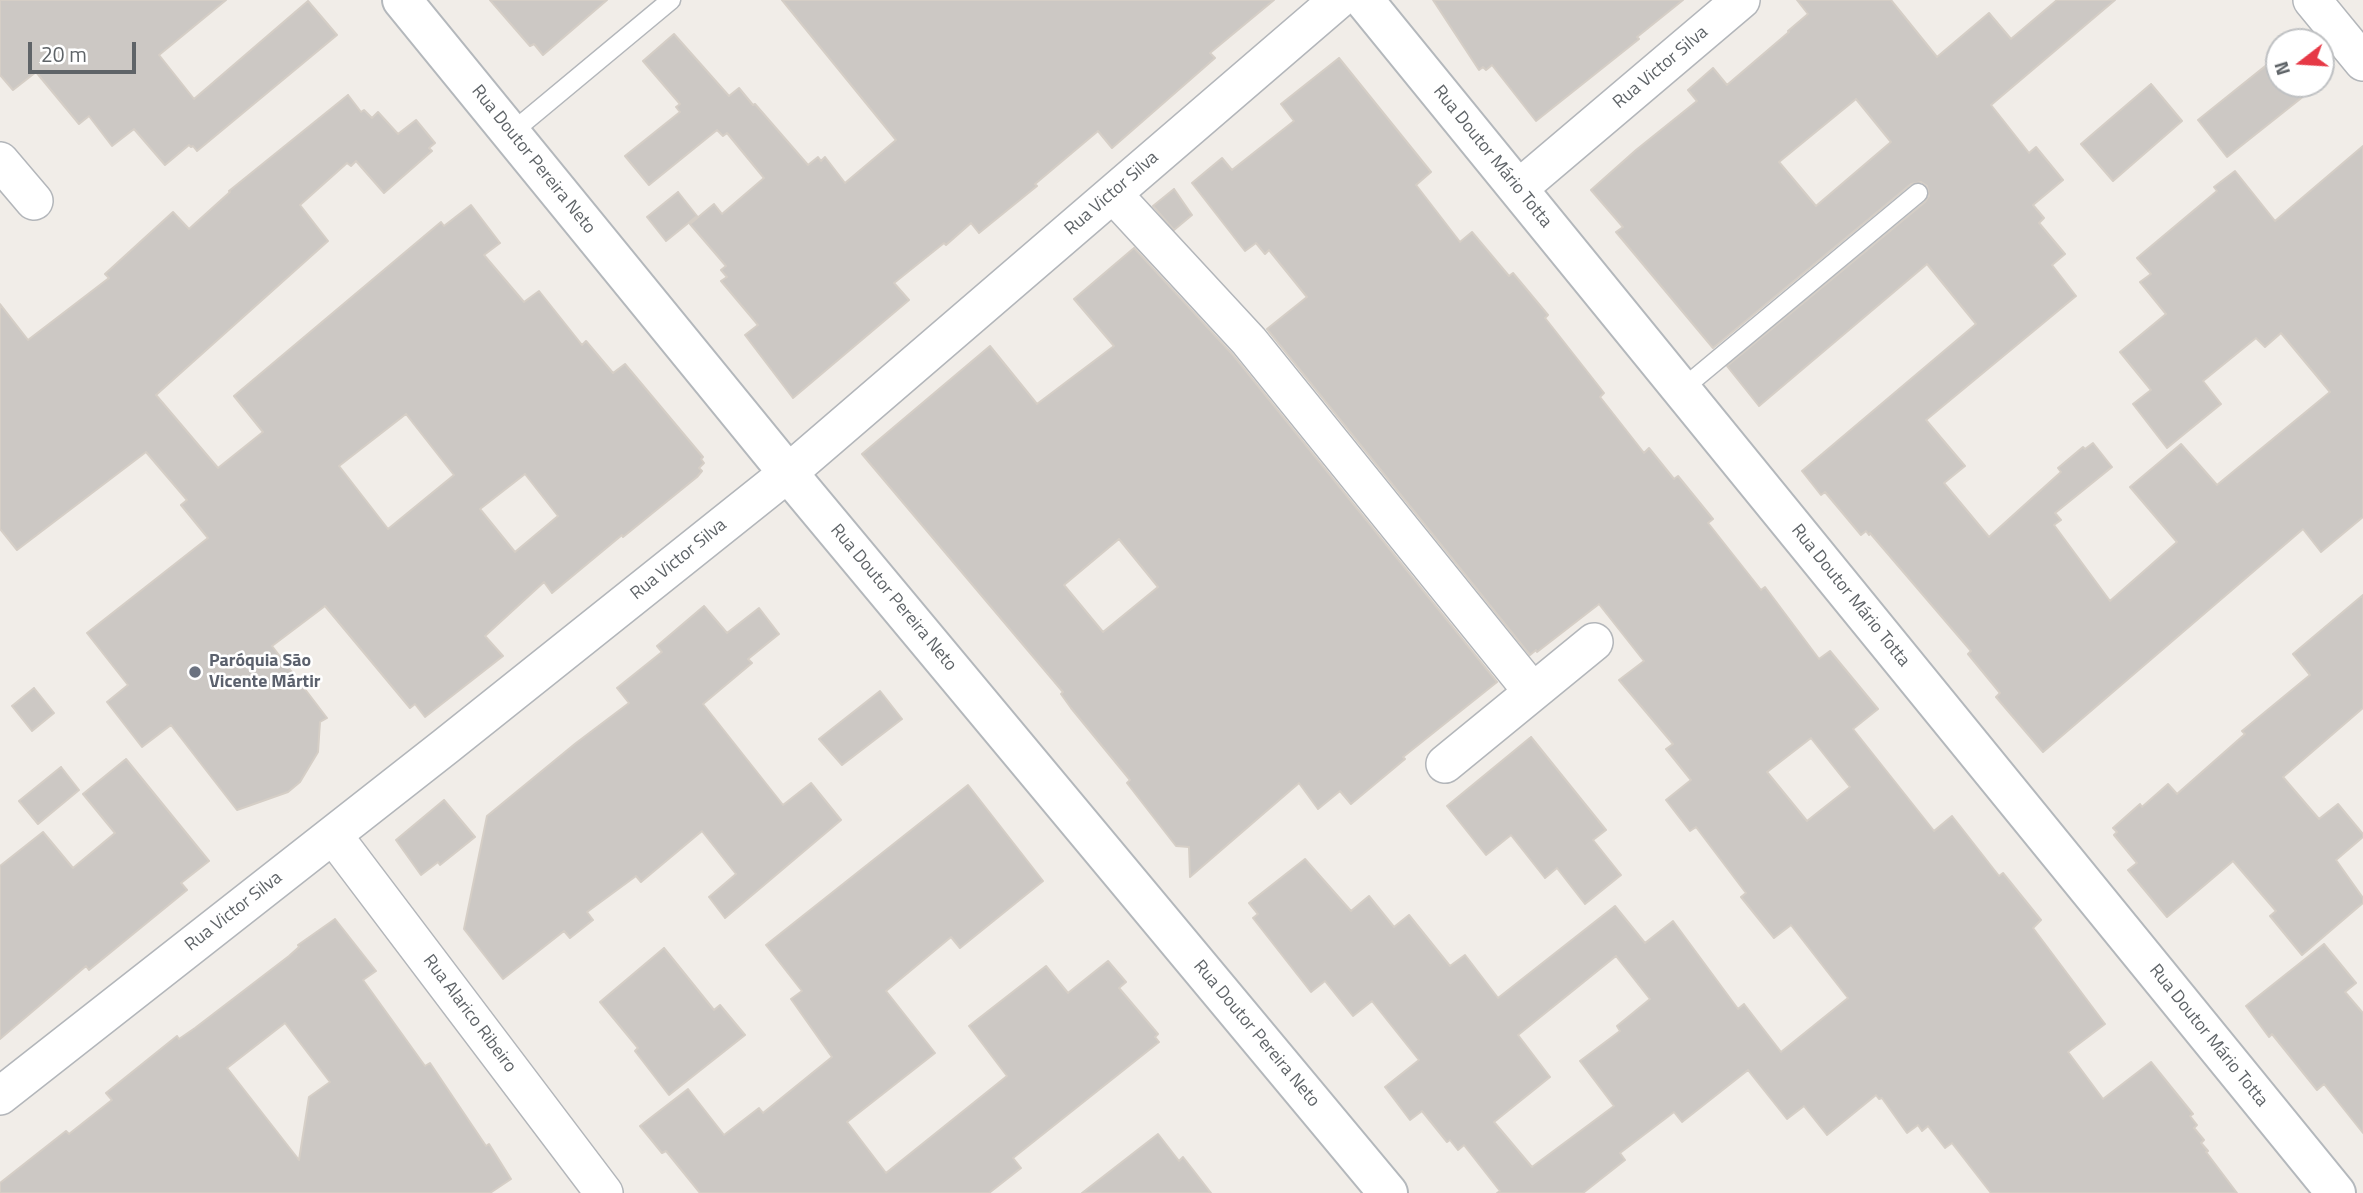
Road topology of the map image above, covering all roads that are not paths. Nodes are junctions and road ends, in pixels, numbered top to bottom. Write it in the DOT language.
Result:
graph roads {
  1 [pos="402,0"];
  2 [pos="671,0"];
  3 [pos="1338,0"];
  4 [pos="1364,0"];
  5 [pos="1741,0"];
  6 [pos="2312,0"];
  7 [pos="2363,62"];
  8 [pos="511,133"];
  9 [pos="0,161"];
  10 [pos="1518,190"];
  11 [pos="1918,193"];
  12 [pos="1113,194"];
  13 [pos="34,201"];
  14 [pos="1681,390"];
  15 [pos="788,473"];
  16 [pos="1594,642"];
  17 [pos="1532,691"];
  18 [pos="1445,764"];
  19 [pos="333,835"];
  20 [pos="0,1096"];
  21 [pos="604,1193"];
  22 [pos="1388,1193"];
  23 [pos="2336,1193"];
  1 -- 8 [label="street, Rua Doutor Pereira Neto"];
  2 -- 8 [label="lane"];
  3 -- 12 [label="street, Rua Victor Silva"];
  4 -- 10 [label="street, Rua Doutor Mário Totta"];
  5 -- 10 [label="street, Rua Victor Silva"];
  6 -- 7 [label="street"];
  8 -- 15 [label="street, Rua Doutor Pereira Neto"];
  9 -- 13 [label="street"];
  10 -- 14 [label="street, Rua Doutor Mário Totta"];
  11 -- 14 [label="lane"];
  12 -- 15 [label="street, Rua Victor Silva"];
  12 -- 17 [label="street"];
  14 -- 23 [label="street, Rua Doutor Mário Totta"];
  15 -- 19 [label="street, Rua Victor Silva"];
  15 -- 22 [label="street, Rua Doutor Pereira Neto"];
  16 -- 17 [label="street"];
  17 -- 18 [label="street"];
  19 -- 20 [label="street, Rua Victor Silva"];
  19 -- 21 [label="street, Rua Alarico Ribeiro"];
}
